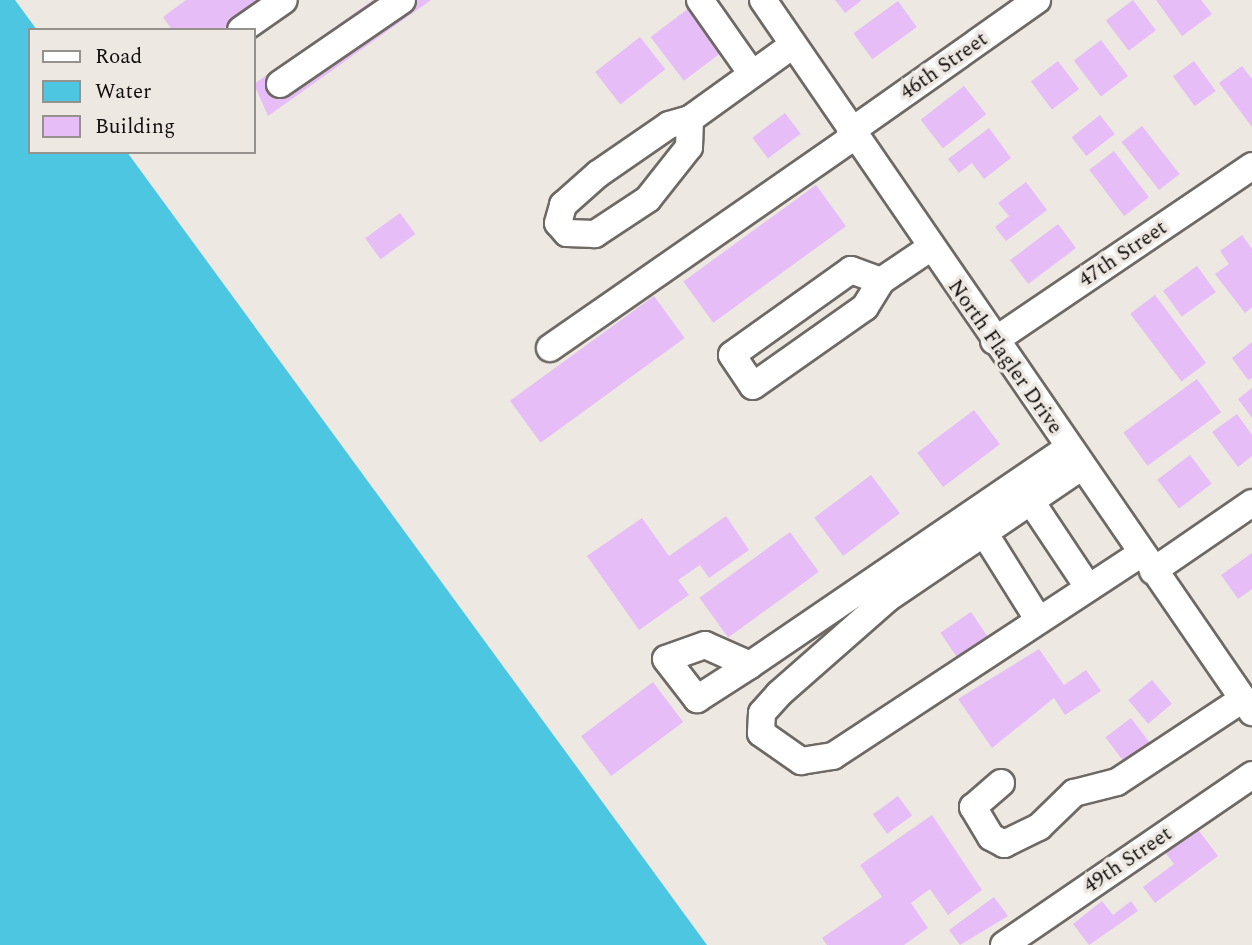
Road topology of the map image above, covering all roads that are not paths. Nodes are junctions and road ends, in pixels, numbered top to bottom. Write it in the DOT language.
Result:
graph roads {
  1 [pos="284,0"];
  2 [pos="402,0"];
  3 [pos="700,0"];
  4 [pos="763,0"];
  5 [pos="1037,0"];
  6 [pos="244,28"];
  7 [pos="793,45"];
  8 [pos="752,74"];
  9 [pos="280,84"];
  10 [pos="690,119"];
  11 [pos="852,135"];
  12 [pos="1252,166"];
  13 [pos="930,248"];
  14 [pos="881,281"];
  15 [pos="994,341"];
  16 [pos="551,348"];
  17 [pos="1074,457"];
  18 [pos="1030,500"];
  19 [pos="1252,503"];
  20 [pos="984,531"];
  21 [pos="1147,563"];
  22 [pos="1088,587"];
  23 [pos="1038,619"];
  24 [pos="750,665"];
  25 [pos="1247,705"];
  26 [pos="1252,775"];
  27 [pos="1001,783"];
  28 [pos="1004,945"];
  1 -- 6 [label="street"];
  2 -- 9 [label="street"];
  3 -- 8 [label="street"];
  4 -- 7 [label="street, North Flagler Drive"];
  5 -- 11 [label="street, 46th Street"];
  7 -- 8 [label="street"];
  7 -- 11 [label="street, North Flagler Drive"];
  8 -- 10 [label="street"];
  10 -- 10 [label="street"];
  11 -- 13 [label="street, North Flagler Drive"];
  11 -- 16 [label="street, 46th Street"];
  12 -- 15 [label="street, 47th Street"];
  13 -- 14 [label="street"];
  13 -- 15 [label="street, North Flagler Drive"];
  14 -- 14 [label="street"];
  15 -- 17 [label="street, North Flagler Drive"];
  17 -- 18 [label="street"];
  17 -- 21 [label="street, North Flagler Drive"];
  17 -- 24 [label="street"];
  18 -- 20 [label="street"];
  18 -- 22 [label="street"];
  19 -- 21 [label="street"];
  20 -- 23 [label="street"];
  20 -- 23 [label="street"];
  21 -- 22 [label="street"];
  21 -- 25 [label="street, North Flagler Drive"];
  22 -- 23 [label="street"];
  25 -- 27 [label="street"];
  26 -- 28 [label="street, 49th Street"];
}
